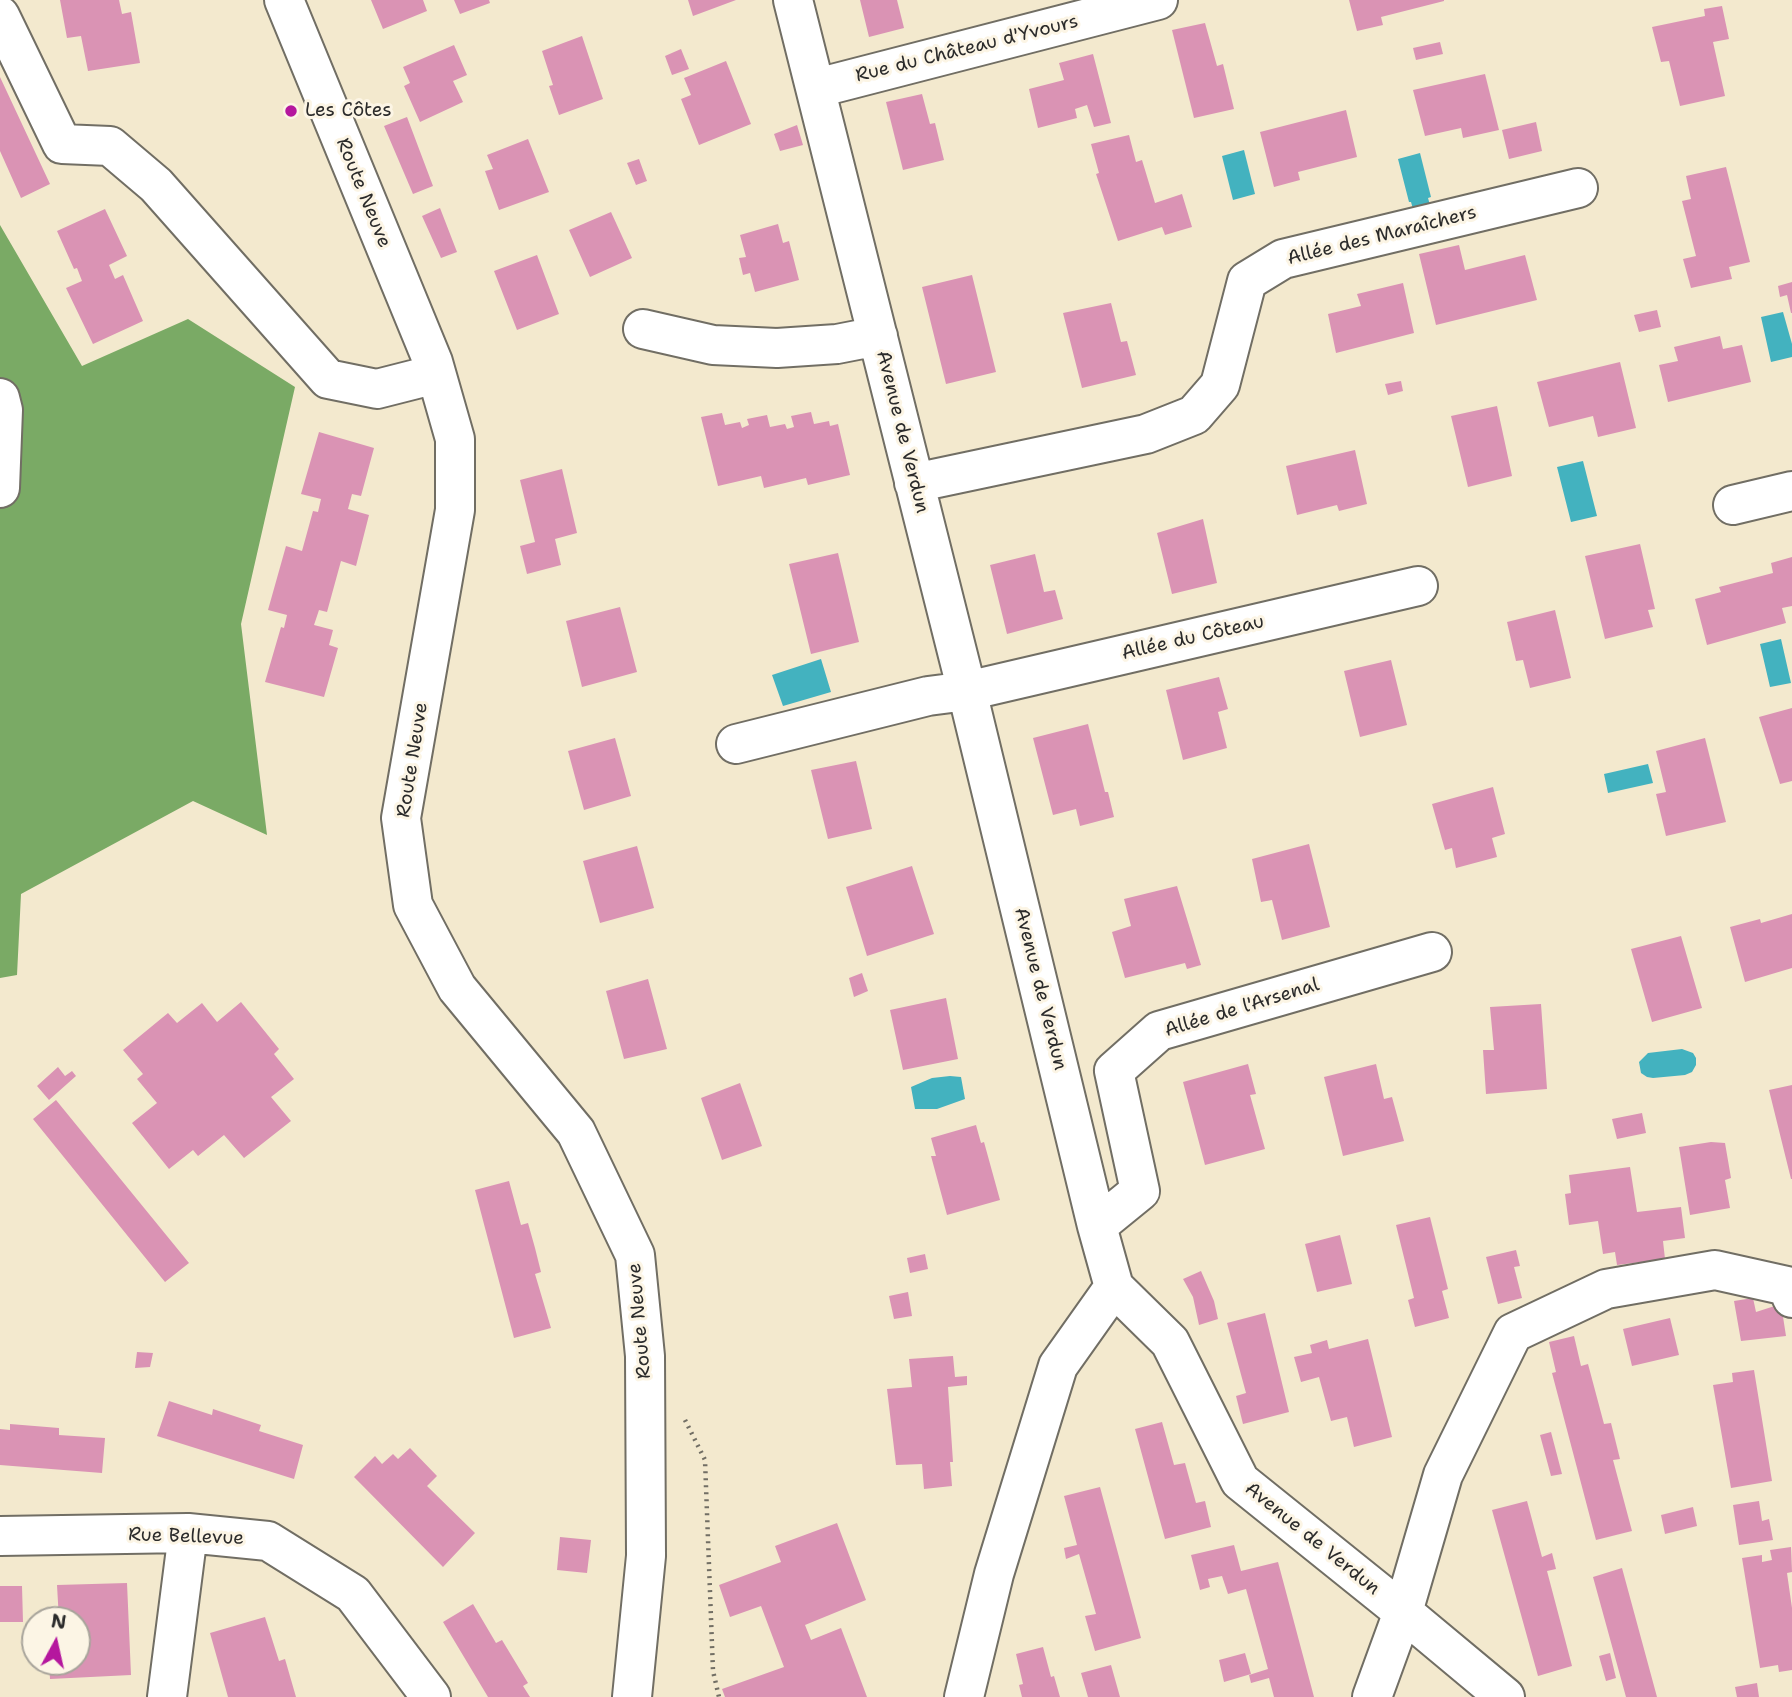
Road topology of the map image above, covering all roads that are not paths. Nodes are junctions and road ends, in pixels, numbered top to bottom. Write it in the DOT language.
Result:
graph roads {
  1 [pos="284,0"];
  2 [pos="793,0"];
  3 [pos="1158,0"];
  4 [pos="0,16"];
  5 [pos="817,88"];
  6 [pos="1578,188"];
  7 [pos="643,329"];
  8 [pos="878,336"];
  9 [pos="436,374"];
  10 [pos="0,398"];
  11 [pos="914,483"];
  12 [pos="0,488"];
  13 [pos="1792,491"];
  14 [pos="1733,505"];
  15 [pos="1419,586"];
  16 [pos="967,691"];
  17 [pos="736,744"];
  18 [pos="1432,953"];
  19 [pos="1097,1226"];
  20 [pos="1114,1287"];
  21 [pos="1792,1298"];
  22 [pos="188,1533"];
  23 [pos="0,1536"];
  24 [pos="1403,1612"];
  25 [pos="167,1697"];
  26 [pos="431,1697"];
  27 [pos="632,1697"];
  28 [pos="964,1697"];
  29 [pos="1372,1697"];
  30 [pos="1505,1697"];
  1 -- 9 [label="street, Route Neuve"];
  2 -- 5 [label="street, Avenue de Verdun"];
  3 -- 5 [label="street, Rue du Château d'Yvours"];
  4 -- 9 [label="street"];
  5 -- 8 [label="street, Avenue de Verdun"];
  6 -- 11 [label="street, Allée des Maraîchers"];
  7 -- 8 [label="street, Avenue de Verdun"];
  8 -- 11 [label="street, Avenue de Verdun"];
  9 -- 27 [label="street, Route Neuve"];
  10 -- 12 [label="street"];
  11 -- 16 [label="street, Avenue de Verdun"];
  13 -- 14 [label="street"];
  15 -- 16 [label="street, Allée du Côteau"];
  16 -- 17 [label="street"];
  16 -- 19 [label="street, Avenue de Verdun"];
  18 -- 19 [label="street, Allée de l'Arsenal"];
  19 -- 20 [label="street, Avenue de Verdun"];
  20 -- 24 [label="street, Avenue de Verdun"];
  20 -- 28 [label="street"];
  21 -- 24 [label="street, Avenue de Verdun"];
  22 -- 23 [label="street, Rue Bellevue"];
  22 -- 25 [label="street"];
  22 -- 26 [label="street, Rue Bellevue"];
  24 -- 29 [label="street, Avenue de Verdun"];
  24 -- 30 [label="street, Avenue de Verdun"];
}
